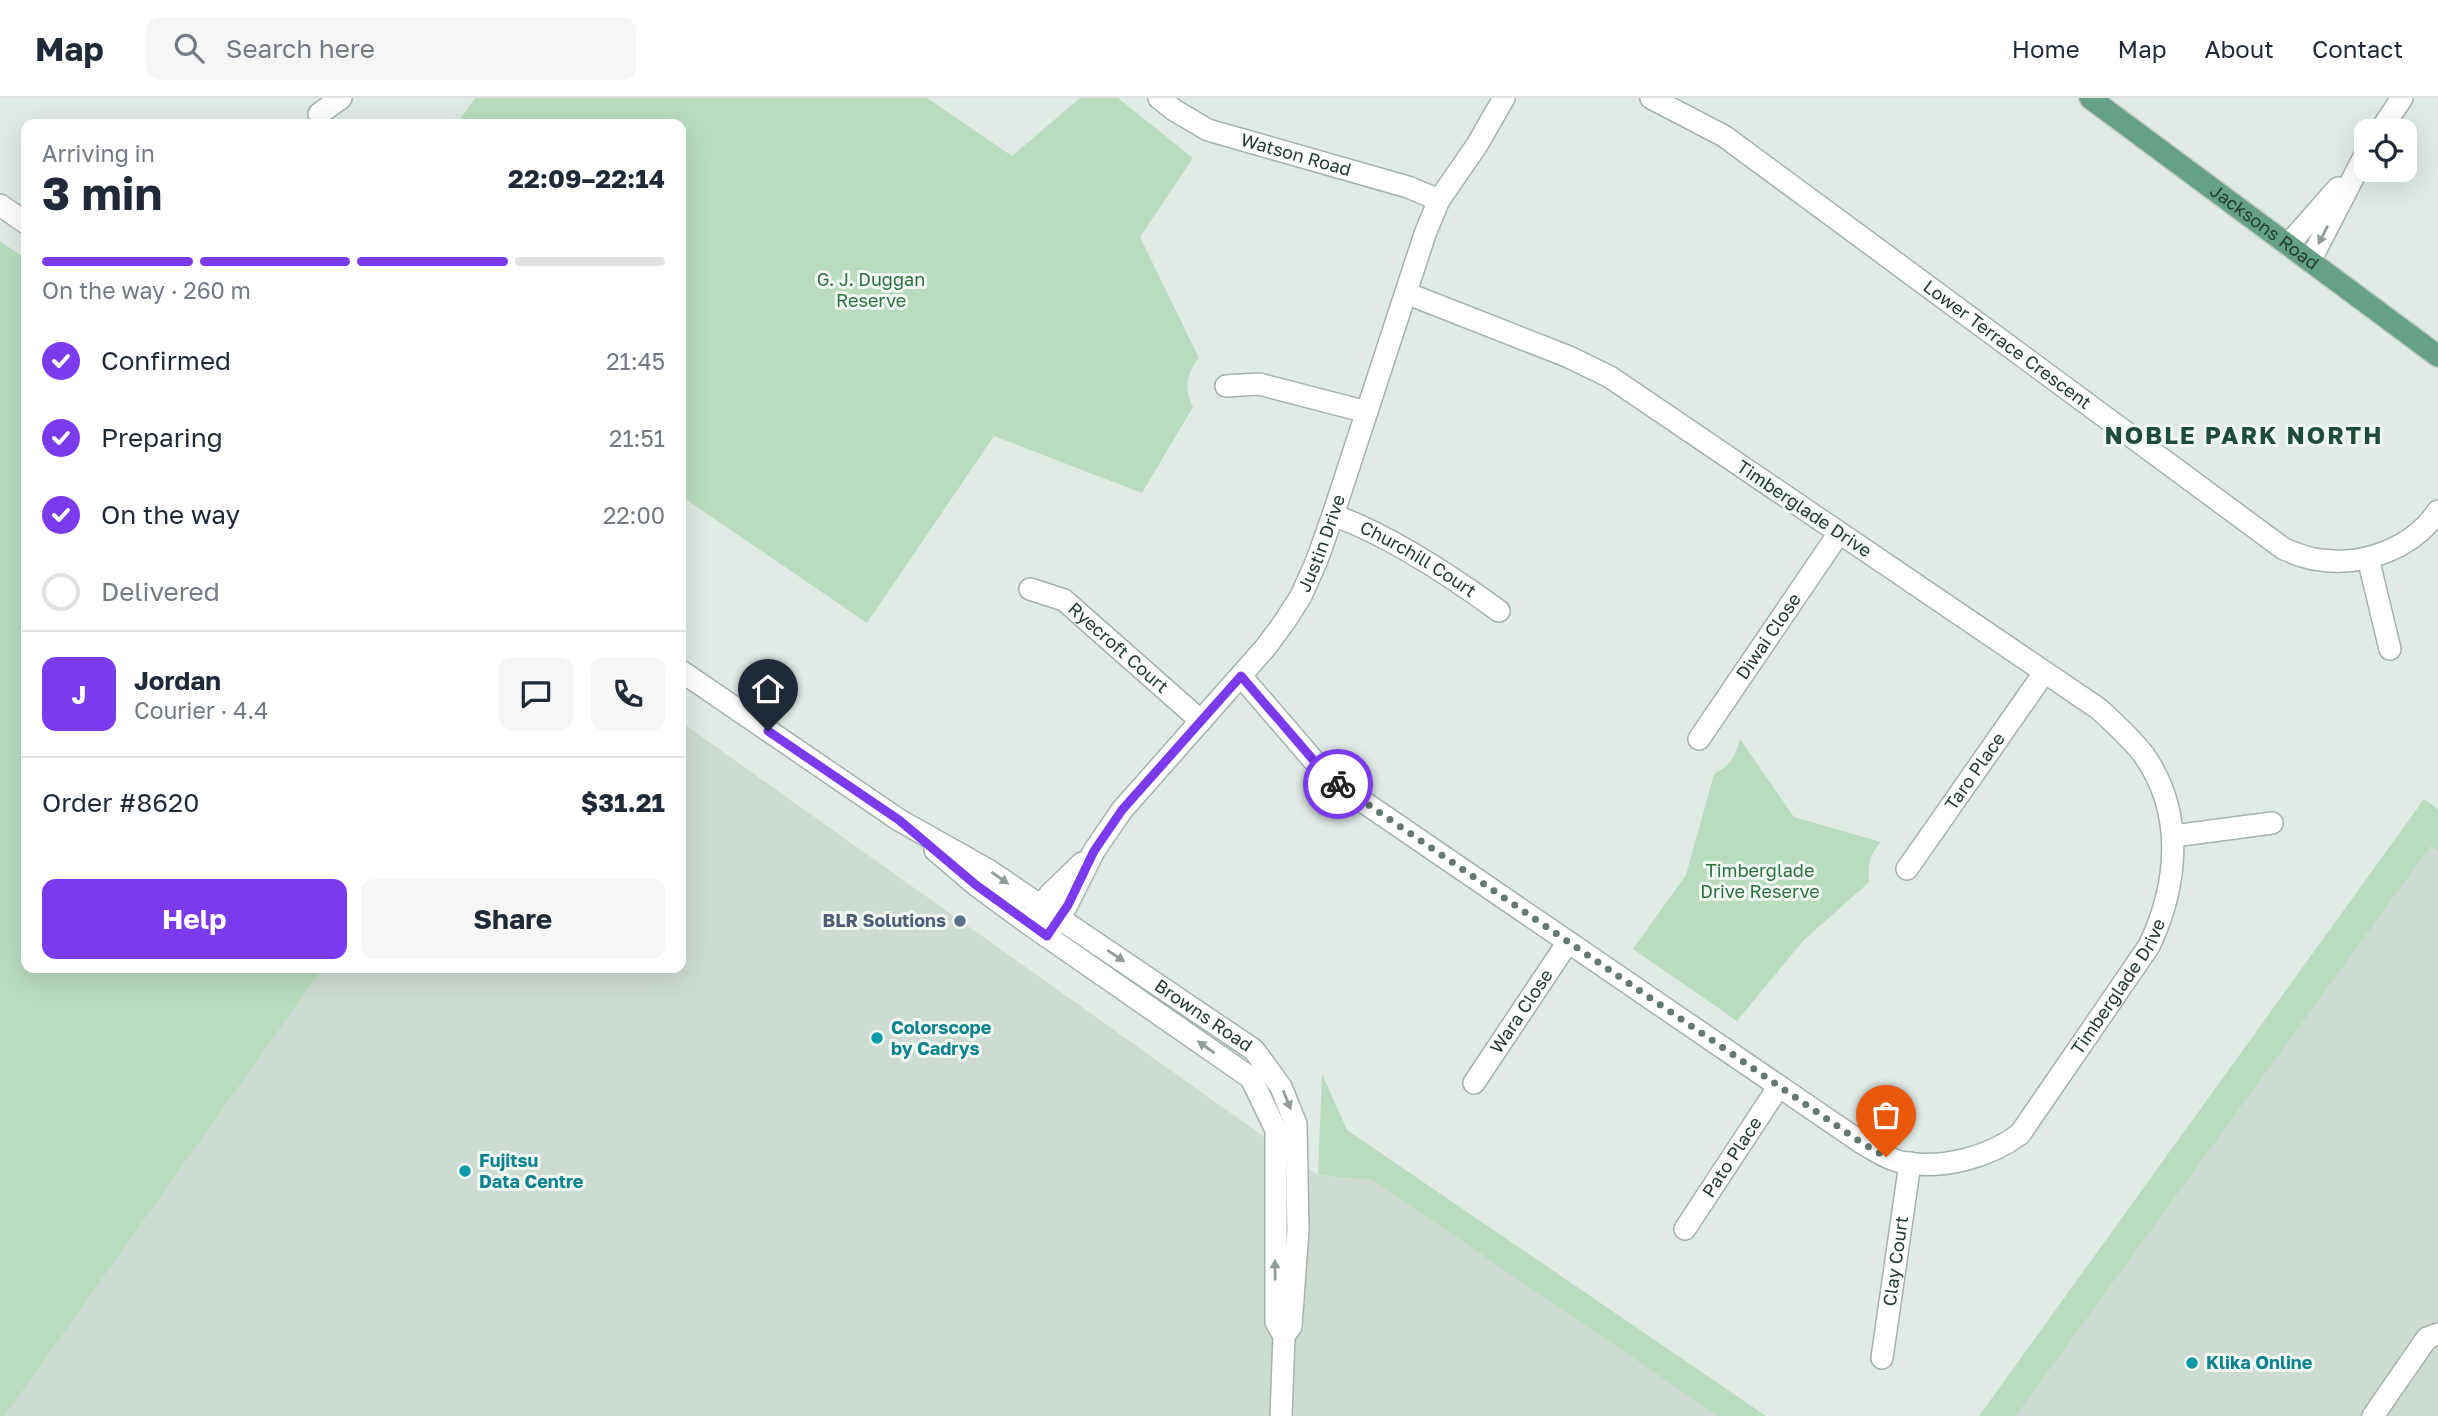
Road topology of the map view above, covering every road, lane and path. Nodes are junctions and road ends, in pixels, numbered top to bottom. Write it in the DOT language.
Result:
graph roads {
  1 [pos="341,98"];
  2 [pos="1159,98"];
  3 [pos="1504,98"];
  4 [pos="1651,98"];
  5 [pos="2090,98"];
  6 [pos="2402,98"];
  7 [pos="318,114"];
  8 [pos="2388,119"];
  9 [pos="2354,168"];
  10 [pos="2354,175"];
  11 [pos="1439,200"];
  12 [pos="0,205"];
  13 [pos="21,220"];
  14 [pos="2288,245"];
  15 [pos="2310,261"];
  16 [pos="1406,293"];
  17 [pos="2438,356"];
  18 [pos="1226,386"];
  19 [pos="1367,412"];
  20 [pos="2438,511"];
  21 [pos="1333,515"];
  22 [pos="1839,533"];
  23 [pos="2368,558"];
  24 [pos="1030,589"];
  25 [pos="1499,611"];
  26 [pos="2390,649"];
  27 [pos="2044,673"];
  28 [pos="686,674"];
  29 [pos="1241,676"];
  30 [pos="1200,721"];
  31 [pos="1699,739"];
  32 [pos="2272,823"];
  33 [pos="2174,836"];
  34 [pos="1907,869"];
  35 [pos="1044,921"];
  36 [pos="1568,942"];
  37 [pos="1474,1083"];
  38 [pos="1779,1086"];
  39 [pos="1910,1163"];
  40 [pos="1685,1229"];
  41 [pos="2438,1334"];
  42 [pos="1882,1358"];
  43 [pos="1281,1416"];
  44 [pos="2373,1416"];
  1 -- 7 [label="street"];
  2 -- 11 [label="street, Watson Road"];
  3 -- 11 [label="street, Justin Drive"];
  4 -- 23 [label="street, Lower Terrace Crescent"];
  5 -- 14 [label="main road, Jacksons Road"];
  6 -- 8 [label="street"];
  9 -- 14 [label="street"];
  10 -- 15 [label="street, one-way"];
  11 -- 16 [label="street, Justin Drive"];
  12 -- 13 [label="street"];
  14 -- 15 [label="main road, Jacksons Road"];
  15 -- 17 [label="main road, Jacksons Road"];
  16 -- 19 [label="street, Justin Drive"];
  16 -- 22 [label="street, Timberglade Drive"];
  18 -- 19 [label="street"];
  19 -- 21 [label="street, Justin Drive"];
  20 -- 23 [label="street, Lower Terrace Crescent"];
  21 -- 25 [label="street, Churchill Court"];
  21 -- 29 [label="street, Justin Drive"];
  22 -- 27 [label="street, Timberglade Drive"];
  22 -- 31 [label="street, Diwai Close"];
  23 -- 26 [label="street"];
  24 -- 30 [label="street, Ryecroft Court"];
  27 -- 33 [label="street, Timberglade Drive"];
  27 -- 34 [label="street, Taro Place"];
  28 -- 35 [label="street, Browns Road"];
  29 -- 30 [label="street, Justin Drive"];
  29 -- 36 [label="street, Timberglade Drive"];
  30 -- 35 [label="street, Justin Drive"];
  32 -- 33 [label="street"];
  33 -- 39 [label="street, Timberglade Drive"];
  35 -- 43 [label="street, Browns Road"];
  36 -- 37 [label="street, Wara Close"];
  36 -- 38 [label="street, Timberglade Drive"];
  38 -- 39 [label="street, Timberglade Drive"];
  38 -- 40 [label="street, Pato Place"];
  39 -- 42 [label="street, Clay Court"];
  41 -- 44 [label="street"];
}
